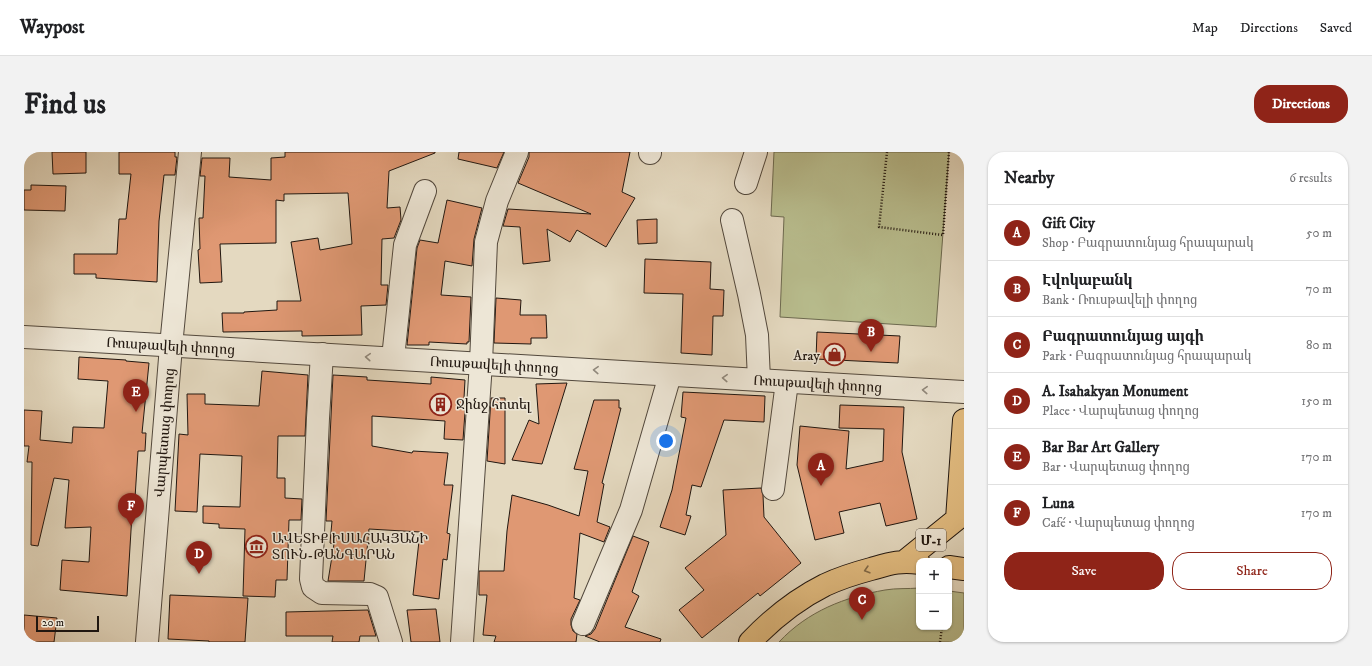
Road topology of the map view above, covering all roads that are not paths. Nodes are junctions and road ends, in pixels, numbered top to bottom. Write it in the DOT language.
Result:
graph roads {
  1 [pos="190,152"];
  2 [pos="517,152"];
  3 [pos="756,152"];
  4 [pos="746,183"];
  5 [pos="425,191"];
  6 [pos="732,220"];
  7 [pos="24,337"];
  8 [pos="171,346"];
  9 [pos="322,354"];
  10 [pos="393,358"];
  11 [pos="481,363"];
  12 [pos="670,374"];
  13 [pos="759,380"];
  14 [pos="787,382"];
  15 [pos="964,392"];
  16 [pos="964,420"];
  17 [pos="773,489"];
  18 [pos="961,524"];
  19 [pos="912,562"];
  20 [pos="952,567"];
  21 [pos="964,569"];
  22 [pos="583,624"];
  23 [pos="147,642"];
  24 [pos="391,642"];
  25 [pos="462,642"];
  26 [pos="750,642"];
  1 -- 8 [label="street, Վարպետաց փողոց"];
  2 -- 11 [label="street"];
  3 -- 4 [label="street"];
  5 -- 10 [label="street"];
  6 -- 13 [label="street"];
  7 -- 8 [label="street, Ռուսթավելի փողոց"];
  8 -- 9 [label="street, Ռուսթավելի փողոց"];
  8 -- 23 [label="street, Վարպետաց փողոց"];
  10 -- 9 [label="street, Ռուսթավելի փողոց, one-way"];
  9 -- 24 [label="street"];
  10 -- 11 [label="street, Ռուսթավելի փողոց"];
  12 -- 11 [label="street, Ռուսթավելի փողոց, one-way"];
  11 -- 25 [label="street"];
  13 -- 12 [label="street, Ռուսթավելի փողոց, one-way"];
  12 -- 22 [label="street"];
  13 -- 14 [label="street, Ռուսթավելի փողոց"];
  15 -- 14 [label="street, Ռուսթավելի փողոց, one-way"];
  14 -- 17 [label="street"];
  16 -- 18 [label="highway, Մ-1"];
  18 -- 19 [label="highway, Մ-1"];
  19 -- 26 [label="highway, one-way"];
  20 -- 21 [label="highway"];
}
